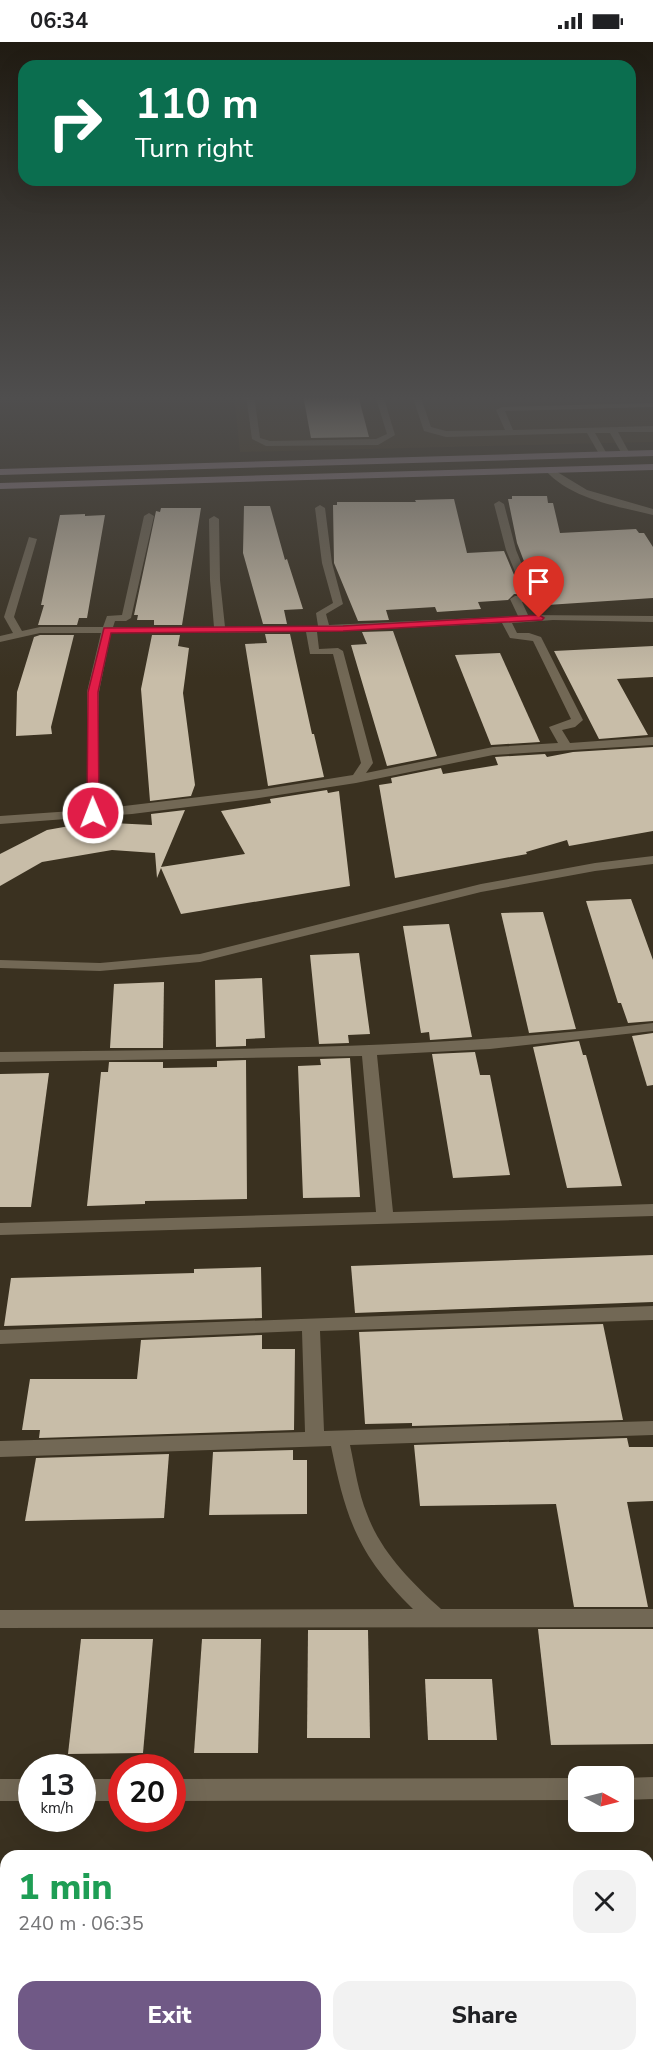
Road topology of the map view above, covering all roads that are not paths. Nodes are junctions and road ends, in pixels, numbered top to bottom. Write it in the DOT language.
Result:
graph roads {
  1 [pos="580,489"];
  2 [pos="499,504"];
  3 [pos="320,508"];
  4 [pos="653,512"];
  5 [pos="149,516"];
  6 [pos="214,519"];
  7 [pos="32,539"];
  8 [pos="525,619"];
  9 [pos="653,619"];
  10 [pos="505,620"];
  11 [pos="311,629"];
  12 [pos="324,629"];
  13 [pos="107,630"];
  14 [pos="220,631"];
  15 [pos="18,633"];
  16 [pos="0,639"];
  17 [pos="653,741"];
  18 [pos="565,745"];
  19 [pos="356,779"];
  20 [pos="93,813"];
  21 [pos="0,820"];
  22 [pos="653,860"];
  23 [pos="0,964"];
  24 [pos="653,1027"];
  25 [pos="369,1050"];
  26 [pos="0,1057"];
  27 [pos="653,1210"];
  28 [pos="385,1218"];
  29 [pos="0,1229"];
  30 [pos="653,1313"];
  31 [pos="311,1325"];
  32 [pos="0,1337"];
  33 [pos="653,1428"];
  34 [pos="339,1438"];
  35 [pos="315,1439"];
  36 [pos="0,1449"];
  37 [pos="436,1618"];
  38 [pos="653,1618"];
  39 [pos="0,1619"];
  40 [pos="653,1788"];
  41 [pos="568,1789"];
  42 [pos="634,1789"];
  43 [pos="0,1790"];
  44 [pos="18,1790"];
  45 [pos="186,1790"];
  1 -- 4 [label="street"];
  2 -- 8 [label="street"];
  3 -- 12 [label="street"];
  5 -- 13 [label="street"];
  6 -- 14 [label="street"];
  7 -- 15 [label="street"];
  8 -- 9 [label="street"];
  8 -- 10 [label="street"];
  10 -- 12 [label="street"];
  10 -- 18 [label="street"];
  11 -- 12 [label="street"];
  11 -- 14 [label="street"];
  11 -- 19 [label="street"];
  13 -- 14 [label="street"];
  13 -- 15 [label="street"];
  13 -- 20 [label="street"];
  15 -- 16 [label="street"];
  17 -- 18 [label="street"];
  18 -- 19 [label="street"];
  19 -- 20 [label="street"];
  20 -- 21 [label="street"];
  22 -- 23 [label="street"];
  24 -- 25 [label="street"];
  25 -- 26 [label="street"];
  25 -- 28 [label="street"];
  27 -- 28 [label="street"];
  28 -- 29 [label="street"];
  30 -- 31 [label="street"];
  31 -- 32 [label="street"];
  31 -- 35 [label="street"];
  33 -- 34 [label="street"];
  34 -- 35 [label="street"];
  34 -- 37 [label="street"];
  35 -- 36 [label="street"];
  37 -- 38 [label="street"];
  37 -- 39 [label="street"];
  40 -- 42 [label="street"];
  41 -- 45 [label="street"];
  43 -- 44 [label="street"];
}
